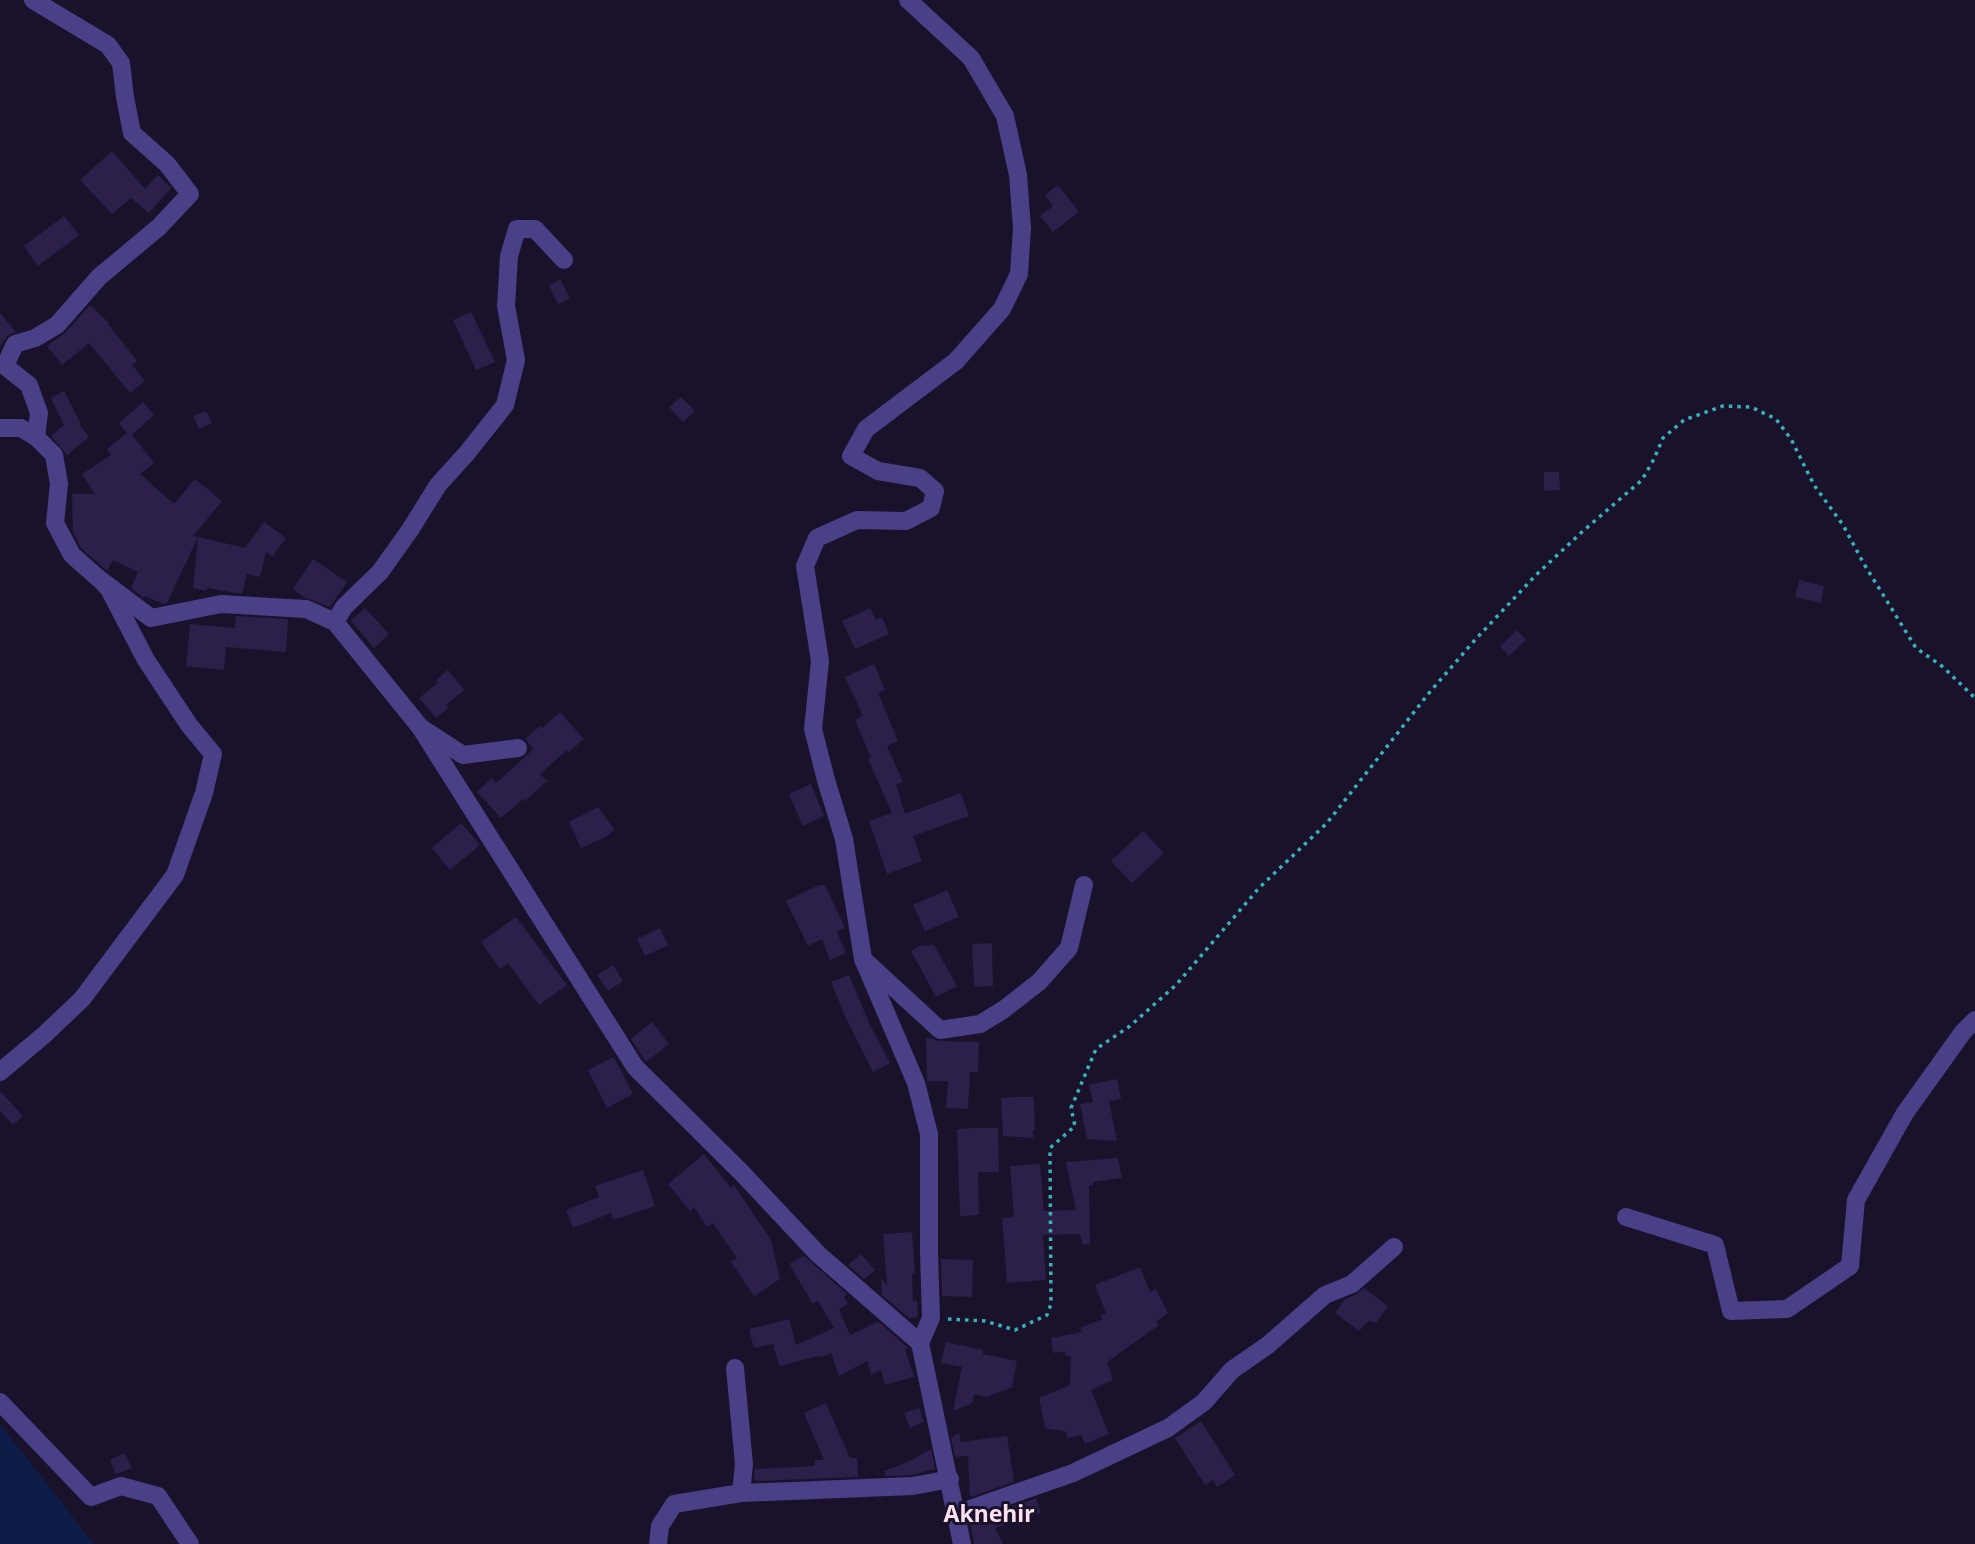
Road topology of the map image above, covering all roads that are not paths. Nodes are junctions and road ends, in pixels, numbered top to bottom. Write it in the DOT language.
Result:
graph roads {
  1 [pos="33,0"];
  2 [pos="908,0"];
  3 [pos="564,260"];
  4 [pos="0,428"];
  5 [pos="36,437"];
  6 [pos="98,578"];
  7 [pos="335,622"];
  8 [pos="420,727"];
  9 [pos="518,748"];
  10 [pos="1084,885"];
  11 [pos="863,959"];
  12 [pos="1975,1020"];
  13 [pos="0,1072"];
  14 [pos="1626,1217"];
  15 [pos="1394,1247"];
  16 [pos="919,1343"];
  17 [pos="735,1368"];
  18 [pos="0,1402"];
  19 [pos="950,1479"];
  20 [pos="741,1493"];
  21 [pos="956,1514"];
  22 [pos="190,1544"];
  23 [pos="658,1544"];
  24 [pos="962,1544"];
  1 -- 5 [label="street"];
  2 -- 11 [label="street"];
  3 -- 7 [label="street"];
  4 -- 5 [label="street"];
  5 -- 6 [label="street"];
  6 -- 7 [label="street"];
  6 -- 13 [label="street"];
  7 -- 8 [label="street"];
  8 -- 9 [label="street"];
  8 -- 16 [label="street"];
  10 -- 11 [label="street"];
  11 -- 16 [label="street"];
  12 -- 14 [label="street"];
  15 -- 21 [label="street"];
  16 -- 19 [label="street"];
  17 -- 20 [label="street"];
  18 -- 22 [label="street"];
  19 -- 20 [label="street"];
  19 -- 21 [label="street"];
  20 -- 23 [label="street"];
  21 -- 24 [label="street"];
}
